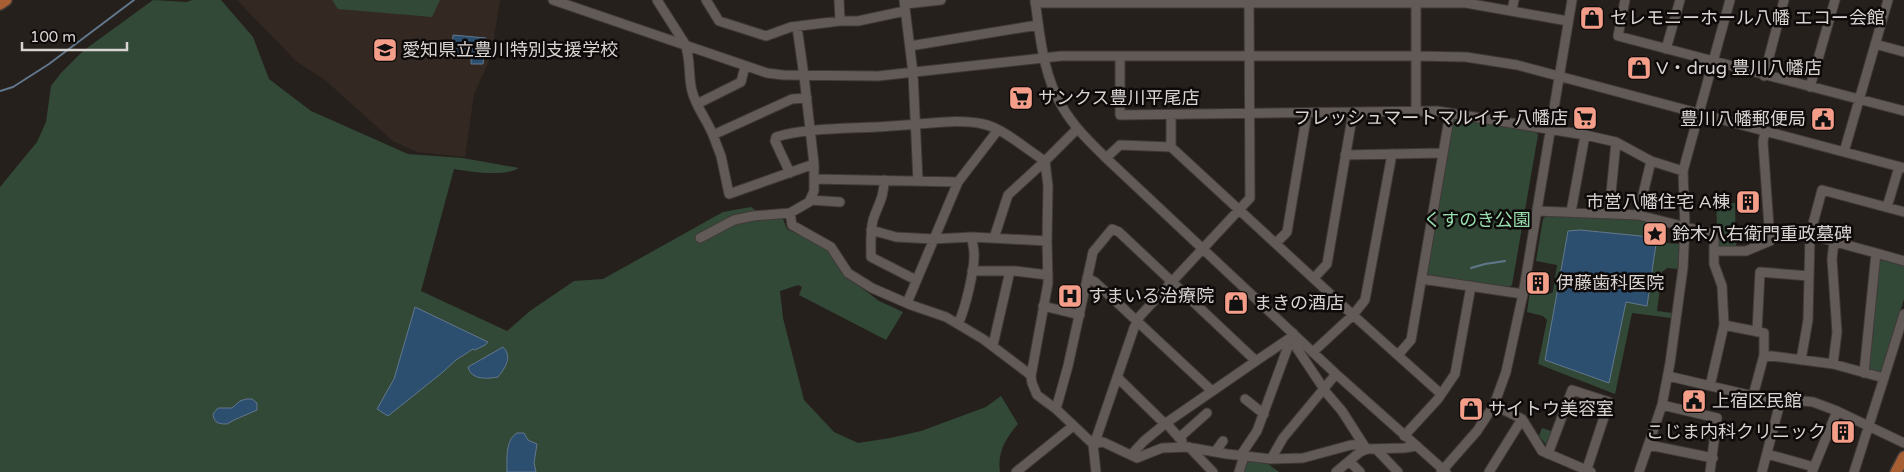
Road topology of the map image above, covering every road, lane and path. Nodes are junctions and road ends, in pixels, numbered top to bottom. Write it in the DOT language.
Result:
graph roads {
  1 [pos="553,0"];
  2 [pos="657,0"];
  3 [pos="706,0"];
  4 [pos="839,0"];
  5 [pos="940,0"];
  6 [pos="1514,0"];
  7 [pos="1572,0"];
  8 [pos="1625,0"];
  9 [pos="1680,0"];
  10 [pos="1730,0"];
  11 [pos="1784,0"];
  12 [pos="1835,0"];
  13 [pos="1888,0"];
  14 [pos="1185,1"];
  15 [pos="1466,1"];
  16 [pos="1035,2"];
  17 [pos="1085,2"];
  18 [pos="1136,2"];
  19 [pos="1249,2"];
  20 [pos="1308,2"];
  21 [pos="1362,2"];
  22 [pos="1416,2"];
  23 [pos="905,5"];
  24 [pos="1512,11"];
  25 [pos="840,21"];
  26 [pos="1568,21"];
  27 [pos="1038,25"];
  28 [pos="796,27"];
  29 [pos="685,44"];
  30 [pos="1875,44"];
  31 [pos="910,46"];
  32 [pos="1666,49"];
  33 [pos="1904,52"];
  34 [pos="1120,56"];
  35 [pos="1248,56"];
  36 [pos="1416,56"];
  37 [pos="1044,57"];
  38 [pos="1713,62"];
  39 [pos="746,66"];
  40 [pos="913,73"];
  41 [pos="804,76"];
  42 [pos="1560,76"];
  43 [pos="1764,76"];
  44 [pos="1810,87"];
  45 [pos="807,98"];
  46 [pos="1859,100"];
  47 [pos="697,104"];
  48 [pos="1904,110"];
  49 [pos="1353,112"];
  50 [pos="1416,112"];
  51 [pos="1308,113"];
  52 [pos="1450,113"];
  53 [pos="1249,114"];
  54 [pos="1699,114"];
  55 [pos="1171,116"];
  56 [pos="915,125"];
  57 [pos="1077,129"];
  58 [pos="1550,129"];
  59 [pos="998,130"];
  60 [pos="1765,131"];
  61 [pos="810,132"];
  62 [pos="713,135"];
  63 [pos="1585,135"];
  64 [pos="1616,142"];
  65 [pos="1172,147"];
  66 [pos="1844,152"];
  67 [pos="1442,153"];
  68 [pos="1392,154"];
  69 [pos="1345,155"];
  70 [pos="1106,158"];
  71 [pos="1045,161"];
  72 [pos="1651,161"];
  73 [pos="814,164"];
  74 [pos="1901,168"];
  75 [pos="1683,171"];
  76 [pos="790,174"];
  77 [pos="814,179"];
  78 [pos="884,180"];
  79 [pos="918,181"];
  80 [pos="958,182"];
  81 [pos="810,200"];
  82 [pos="840,202"];
  83 [pos="1887,207"];
  84 [pos="1240,209"];
  85 [pos="1537,210"];
  86 [pos="1571,212"];
  87 [pos="1904,212"];
  88 [pos="790,213"];
  89 [pos="1609,213"];
  90 [pos="1638,215"];
  91 [pos="1685,227"];
  92 [pos="871,230"];
  93 [pos="1810,235"];
  94 [pos="972,237"];
  95 [pos="700,238"];
  96 [pos="994,238"];
  97 [pos="933,240"];
  98 [pos="1046,241"];
  99 [pos="1834,242"];
  100 [pos="1276,243"];
  101 [pos="1202,248"];
  102 [pos="1714,251"];
  103 [pos="1876,253"];
  104 [pos="1904,261"];
  105 [pos="1010,270"];
  106 [pos="972,271"];
  107 [pos="1048,275"];
  108 [pos="1809,276"];
  109 [pos="1087,278"];
  110 [pos="1314,278"];
  111 [pos="1422,279"];
  112 [pos="916,280"];
  113 [pos="1172,282"];
  114 [pos="1470,286"];
  115 [pos="1523,294"];
  116 [pos="906,303"];
  117 [pos="1043,306"];
  118 [pos="1904,314"];
  119 [pos="1080,315"];
  120 [pos="1353,315"];
  121 [pos="1137,321"];
  122 [pos="958,324"];
  123 [pos="1724,325"];
  124 [pos="1757,332"];
  125 [pos="1292,336"];
  126 [pos="993,345"];
  127 [pos="1313,352"];
  128 [pos="1398,355"];
  129 [pos="1764,355"];
  130 [pos="1801,360"];
  131 [pos="1256,362"];
  132 [pos="1833,364"];
  133 [pos="1864,373"];
  134 [pos="1336,374"];
  135 [pos="1031,376"];
  136 [pos="1668,376"];
  137 [pos="1118,377"];
  138 [pos="1884,378"];
  139 [pos="1710,386"];
  140 [pos="1324,389"];
  141 [pos="1212,392"];
  142 [pos="1441,394"];
  143 [pos="1752,396"];
  144 [pos="1245,399"];
  145 [pos="1781,399"];
  146 [pos="1494,404"];
  147 [pos="1662,405"];
  148 [pos="1056,409"];
  149 [pos="1837,411"];
  150 [pos="1207,412"];
  151 [pos="1264,414"];
  152 [pos="1522,419"];
  153 [pos="1166,424"];
  154 [pos="1073,426"];
  155 [pos="1869,427"];
  156 [pos="1404,436"];
  157 [pos="1179,438"];
  158 [pos="1223,441"];
  159 [pos="1904,443"];
  160 [pos="1093,444"];
  161 [pos="1649,445"];
  162 [pos="1417,446"];
  163 [pos="1188,447"];
  164 [pos="1368,448"];
  165 [pos="1215,452"];
  166 [pos="1548,454"];
  167 [pos="1767,454"];
  168 [pos="1131,455"];
  169 [pos="1242,456"];
  170 [pos="1904,456"];
  171 [pos="1713,458"];
  172 [pos="1272,459"];
  173 [pos="1349,461"];
  174 [pos="1904,468"];
  175 [pos="1813,469"];
  176 [pos="1392,470"];
  177 [pos="1443,471"];
  178 [pos="1588,471"];
  179 [pos="1016,472"];
  180 [pos="1096,472"];
  181 [pos="1213,472"];
  182 [pos="1239,472"];
  183 [pos="1336,472"];
  184 [pos="1360,472"];
  185 [pos="1489,472"];
  186 [pos="1639,472"];
  187 [pos="1710,472"];
  188 [pos="1762,472"];
  189 [pos="1854,472"];
  190 [pos="1896,472"];
  1 -- 29 [label="street"];
  2 -- 29 [label="street"];
  3 -- 28 [label="street"];
  4 -- 25 [label="street"];
  5 -- 23 [label="street"];
  6 -- 24 [label="street"];
  7 -- 26 [label="street"];
  8 -- 32 [label="street"];
  9 -- 32 [label="street"];
  10 -- 38 [label="street"];
  11 -- 43 [label="street"];
  12 -- 44 [label="street"];
  13 -- 30 [label="street"];
  14 -- 18 [label="street"];
  14 -- 19 [label="street"];
  15 -- 22 [label="street"];
  15 -- 24 [label="street"];
  16 -- 17 [label="street"];
  16 -- 27 [label="street"];
  17 -- 18 [label="street"];
  19 -- 20 [label="street"];
  19 -- 35 [label="street"];
  20 -- 21 [label="street"];
  21 -- 22 [label="street"];
  22 -- 36 [label="street"];
  23 -- 25 [label="street"];
  23 -- 31 [label="street"];
  24 -- 26 [label="street"];
  25 -- 28 [label="street"];
  26 -- 42 [label="street"];
  27 -- 31 [label="street"];
  27 -- 37 [label="street"];
  28 -- 41 [label="street"];
  29 -- 39 [label="street"];
  29 -- 47 [label="street"];
  30 -- 33 [label="street"];
  30 -- 46 [label="street"];
  31 -- 40 [label="street"];
  32 -- 38 [label="street"];
  34 -- 35 [label="street"];
  34 -- 37 [label="street"];
  34 -- 55 [label="street"];
  35 -- 36 [label="street"];
  35 -- 53 [label="street"];
  36 -- 42 [label="street"];
  36 -- 50 [label="street"];
  37 -- 40 [label="street"];
  37 -- 57 [label="street"];
  38 -- 43 [label="street"];
  38 -- 54 [label="street"];
  39 -- 41 [label="street"];
  39 -- 47 [label="street"];
  40 -- 41 [label="street"];
  40 -- 56 [label="street"];
  41 -- 45 [label="street"];
  42 -- 54 [label="street"];
  42 -- 58 [label="street"];
  43 -- 44 [label="street"];
  44 -- 46 [label="street"];
  45 -- 61 [label="street"];
  45 -- 62 [label="street"];
  46 -- 48 [label="street"];
  46 -- 66 [label="street"];
  47 -- 62 [label="street"];
  49 -- 50 [label="street"];
  49 -- 51 [label="street"];
  49 -- 69 [label="street"];
  50 -- 52 [label="street"];
  51 -- 53 [label="street"];
  51 -- 100 [label="street"];
  52 -- 58 [label="street"];
  52 -- 67 [label="street"];
  53 -- 55 [label="street"];
  53 -- 84 [label="street"];
  54 -- 60 [label="street"];
  54 -- 75 [label="street"];
  55 -- 65 [label="street"];
  56 -- 59 [label="street"];
  56 -- 61 [label="street"];
  56 -- 79 [label="street"];
  57 -- 70 [label="street"];
  57 -- 71 [label="street"];
  58 -- 63 [label="street"];
  58 -- 85 [label="street"];
  59 -- 71 [label="street"];
  59 -- 80 [label="street"];
  60 -- 66 [label="street"];
  60 -- 102 [label="street"];
  61 -- 73 [label="street"];
  61 -- 76 [label="street"];
  62 -- 76 [label="street"];
  63 -- 64 [label="street"];
  63 -- 86 [label="street"];
  64 -- 72 [label="street"];
  64 -- 89 [label="street"];
  65 -- 70 [label="street"];
  65 -- 84 [label="street"];
  66 -- 74 [label="street"];
  67 -- 68 [label="street"];
  67 -- 111 [label="street"];
  68 -- 69 [label="street"];
  68 -- 120 [label="street"];
  69 -- 110 [label="street"];
  70 -- 101 [label="street"];
  71 -- 96 [label="street"];
  71 -- 98 [label="street"];
  72 -- 75 [label="street"];
  72 -- 90 [label="street"];
  73 -- 76 [label="street"];
  73 -- 77 [label="street"];
  74 -- 83 [label="street"];
  75 -- 91 [label="street"];
  77 -- 78 [label="street"];
  77 -- 81 [label="street"];
  78 -- 79 [label="street"];
  78 -- 92 [label="street"];
  79 -- 80 [label="street"];
  80 -- 97 [label="street"];
  81 -- 82 [label="street"];
  81 -- 88 [label="street"];
  83 -- 87 [label="street"];
  83 -- 93 [label="street"];
  84 -- 100 [label="street"];
  84 -- 101 [label="street"];
  85 -- 86 [label="street"];
  85 -- 115 [label="street"];
  86 -- 89 [label="street"];
  88 -- 95 [label="street"];
  88 -- 116 [label="street"];
  89 -- 90 [label="street"];
  90 -- 91 [label="street"];
  91 -- 102 [label="street"];
  91 -- 136 [label="street"];
  92 -- 97 [label="street"];
  92 -- 112 [label="street"];
  93 -- 99 [label="street"];
  93 -- 108 [label="street"];
  94 -- 96 [label="street"];
  94 -- 97 [label="street"];
  94 -- 106 [label="street"];
  96 -- 98 [label="street"];
  97 -- 112 [label="street"];
  98 -- 107 [label="street"];
  99 -- 103 [label="street"];
  99 -- 132 [label="street"];
  100 -- 110 [label="street"];
  101 -- 113 [label="street"];
  101 -- 125 [label="street"];
  102 -- 123 [label="street"];
  103 -- 104 [label="street"];
  103 -- 133 [label="street"];
  105 -- 106 [label="street"];
  105 -- 107 [label="street"];
  105 -- 126 [label="street"];
  106 -- 122 [label="street"];
  107 -- 117 [label="street"];
  108 -- 124 [label="street"];
  108 -- 130 [label="street"];
  109 -- 113 [label="street"];
  109 -- 119 [label="street"];
  109 -- 121 [label="street"];
  110 -- 120 [label="street"];
  111 -- 114 [label="street"];
  111 -- 128 [label="street"];
  112 -- 116 [label="street"];
  113 -- 121 [label="street"];
  113 -- 131 [label="street"];
  114 -- 115 [label="street"];
  114 -- 142 [label="street"];
  115 -- 146 [label="street"];
  116 -- 122 [label="street"];
  117 -- 119 [label="street"];
  117 -- 135 [label="street"];
  118 -- 138 [label="street"];
  119 -- 148 [label="street"];
  120 -- 127 [label="street"];
  120 -- 128 [label="street"];
  121 -- 137 [label="street"];
  121 -- 141 [label="street"];
  122 -- 126 [label="street"];
  123 -- 124 [label="street"];
  123 -- 139 [label="street"];
  124 -- 129 [label="street"];
  125 -- 127 [label="street"];
  125 -- 131 [label="street"];
  125 -- 140 [label="street"];
  125 -- 151 [label="street"];
  126 -- 135 [label="street"];
  127 -- 134 [label="street"];
  128 -- 142 [label="street"];
  129 -- 130 [label="street"];
  129 -- 143 [label="street"];
  130 -- 132 [label="street"];
  131 -- 141 [label="street"];
  132 -- 133 [label="street"];
  133 -- 138 [label="street"];
  134 -- 140 [label="street"];
  134 -- 156 [label="street"];
  135 -- 148 [label="street"];
  136 -- 139 [label="street"];
  136 -- 147 [label="street"];
  137 -- 153 [label="street"];
  137 -- 160 [label="street"];
  138 -- 155 [label="street"];
  139 -- 143 [label="street"];
  140 -- 164 [label="street"];
  140 -- 172 [label="street"];
  141 -- 153 [label="street"];
  142 -- 156 [label="street"];
  143 -- 145 [label="street"];
  144 -- 151 [label="street"];
  145 -- 149 [label="street"];
  145 -- 167 [label="street"];
  146 -- 152 [label="street"];
  146 -- 177 [label="street"];
  147 -- 161 [label="street"];
  147 -- 171 [label="street"];
  148 -- 154 [label="street"];
  149 -- 155 [label="street"];
  149 -- 175 [label="street"];
  150 -- 157 [label="street"];
  151 -- 169 [label="street"];
  152 -- 166 [label="street"];
  152 -- 185 [label="street"];
  153 -- 157 [label="street"];
  153 -- 168 [label="street"];
  154 -- 160 [label="street"];
  154 -- 179 [label="street"];
  155 -- 159 [label="street"];
  155 -- 189 [label="street"];
  156 -- 162 [label="street"];
  157 -- 163 [label="street"];
  158 -- 165 [label="street"];
  160 -- 168 [label="street"];
  160 -- 180 [label="street"];
  161 -- 171 [label="street"];
  161 -- 186 [label="street"];
  162 -- 164 [label="street"];
  162 -- 177 [label="street"];
  163 -- 165 [label="street"];
  163 -- 168 [label="street"];
  163 -- 181 [label="street"];
  164 -- 172 [label="street"];
  164 -- 173 [label="street"];
  164 -- 176 [label="street"];
  165 -- 169 [label="street"];
  166 -- 178 [label="street"];
  166 -- 178 [label="street"];
  167 -- 175 [label="street"];
  167 -- 188 [label="street"];
  169 -- 172 [label="street"];
  169 -- 182 [label="street"];
  170 -- 190 [label="main road"];
  171 -- 187 [label="street"];
  173 -- 183 [label="street"];
  173 -- 184 [label="street"];
  174 -- 190 [label="street"];
}
